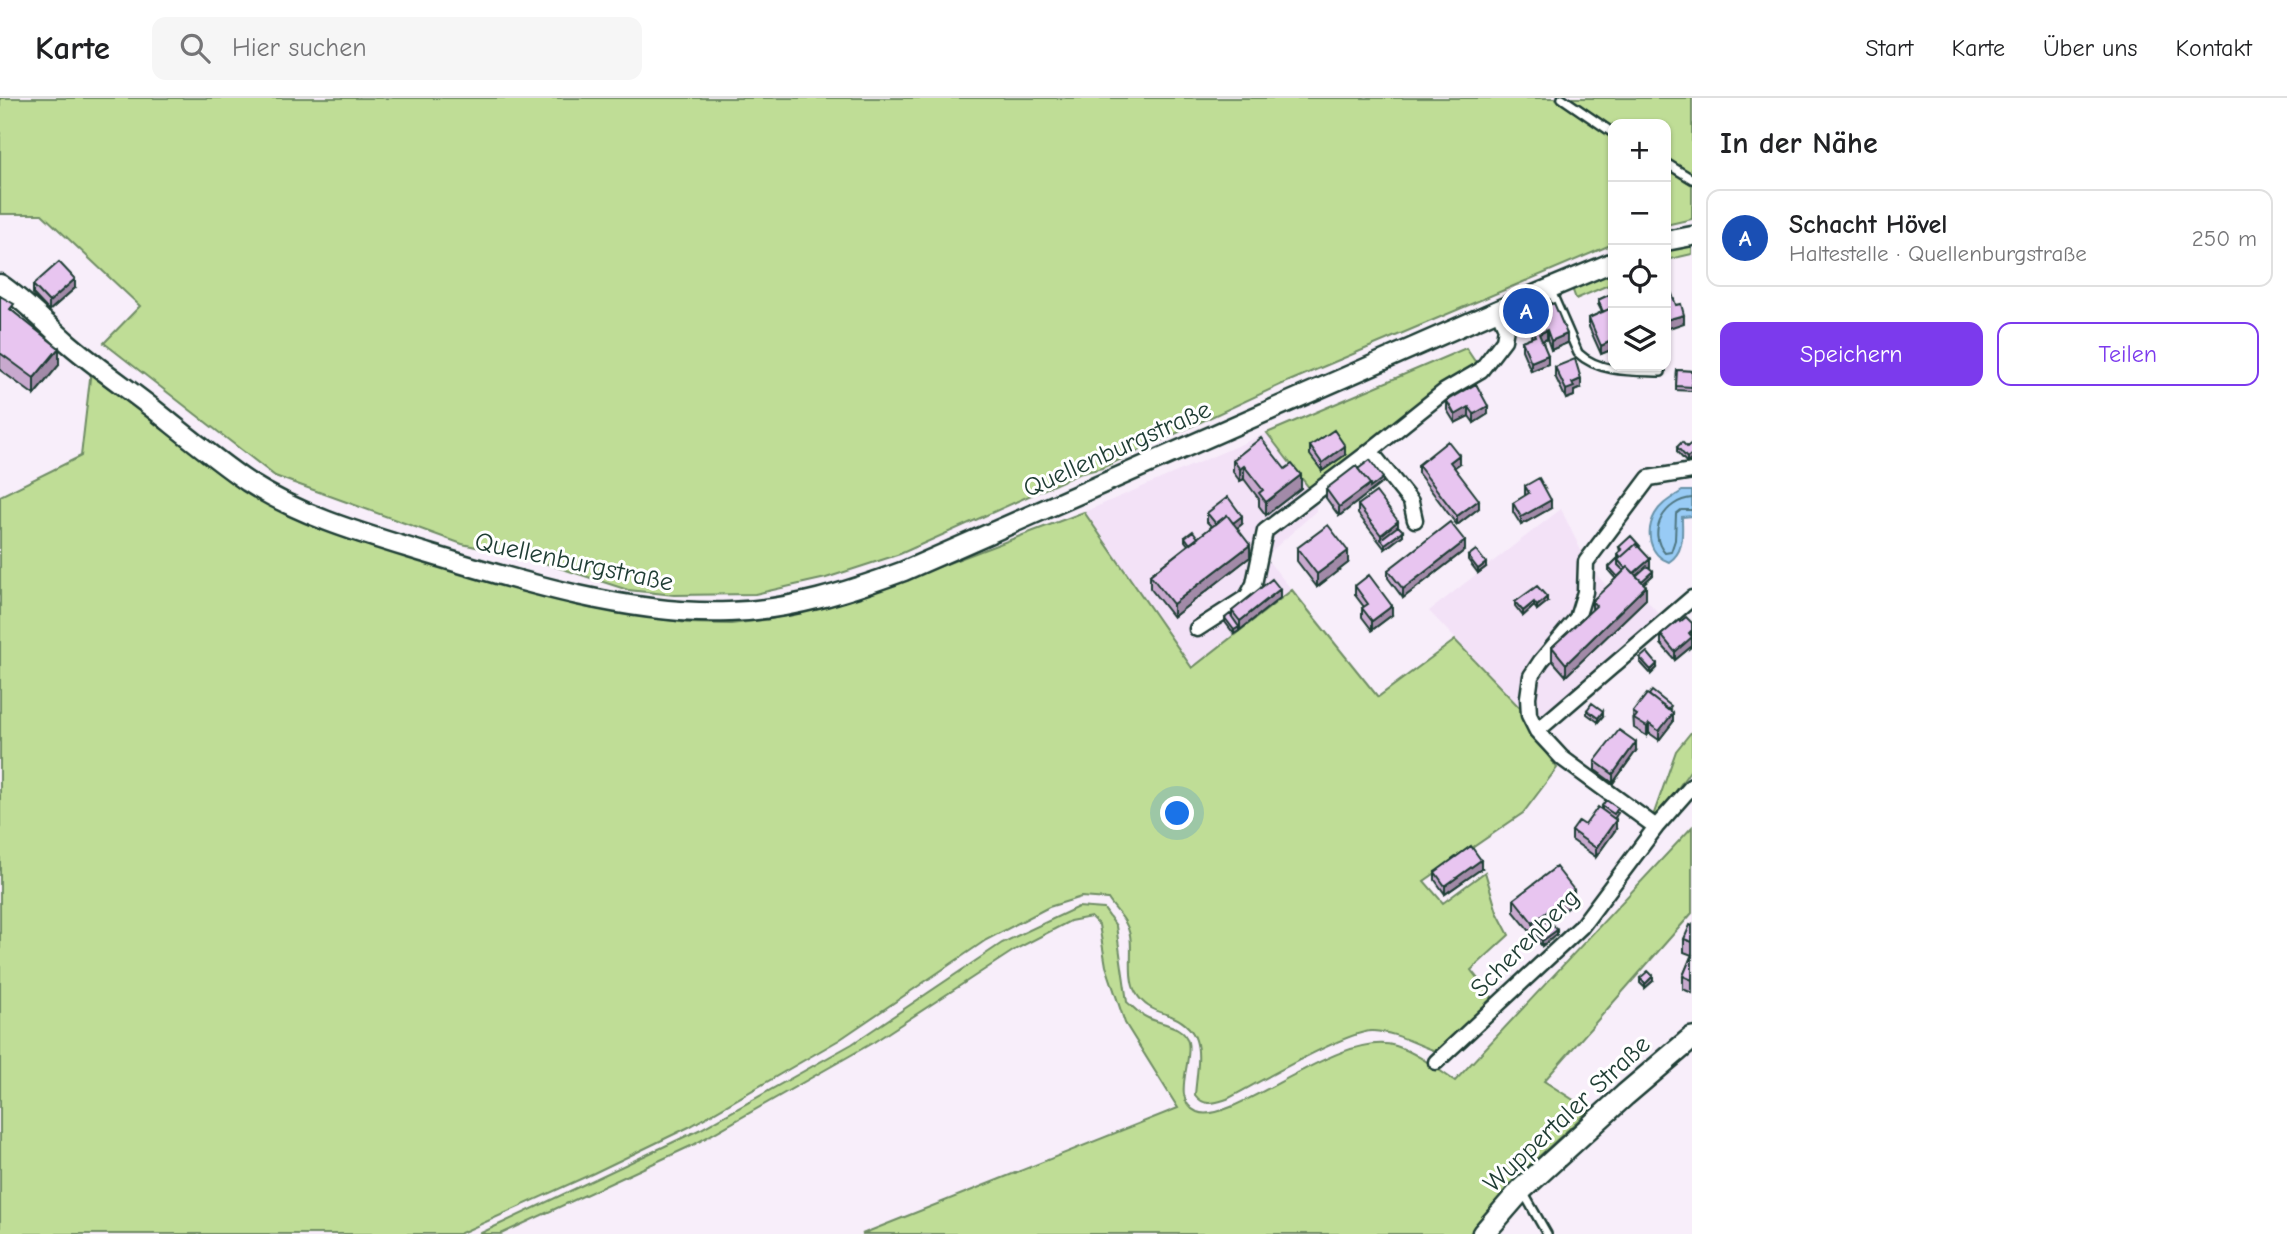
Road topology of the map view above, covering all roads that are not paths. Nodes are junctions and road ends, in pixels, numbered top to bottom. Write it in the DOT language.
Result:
graph roads {
  1 [pos="1562,98"];
  2 [pos="1608,130"];
  3 [pos="1671,166"];
  4 [pos="1692,179"];
  5 [pos="1692,236"];
  6 [pos="1671,240"];
  7 [pos="1608,264"];
  8 [pos="0,284"];
  9 [pos="1550,288"];
  10 [pos="1498,310"];
  11 [pos="1661,372"];
  12 [pos="1370,451"];
  13 [pos="1692,471"];
  14 [pos="1415,520"];
  15 [pos="1692,598"];
  16 [pos="1197,629"];
  17 [pos="1537,731"];
  18 [pos="1692,786"];
  19 [pos="1656,827"];
  20 [pos="1692,1038"];
  21 [pos="1436,1062"];
  22 [pos="1522,1189"];
  23 [pos="1483,1234"];
  24 [pos="1547,1234"];
  1 -- 2 [label="lane"];
  3 -- 4 [label="lane"];
  5 -- 6 [label="street"];
  7 -- 9 [label="street, Quellenburgstraße"];
  8 -- 10 [label="street, Quellenburgstraße"];
  9 -- 10 [label="street, Quellenburgstraße"];
  9 -- 11 [label="lane"];
  10 -- 12 [label="street"];
  12 -- 14 [label="street"];
  12 -- 16 [label="street"];
  13 -- 17 [label="street"];
  15 -- 17 [label="street"];
  17 -- 19 [label="street"];
  18 -- 19 [label="street, Scherenberg"];
  19 -- 21 [label="street, Scherenberg"];
  20 -- 22 [label="main road, Wuppertaler Straße"];
  22 -- 23 [label="main road, Wuppertaler Straße"];
  22 -- 24 [label="lane"];
}
